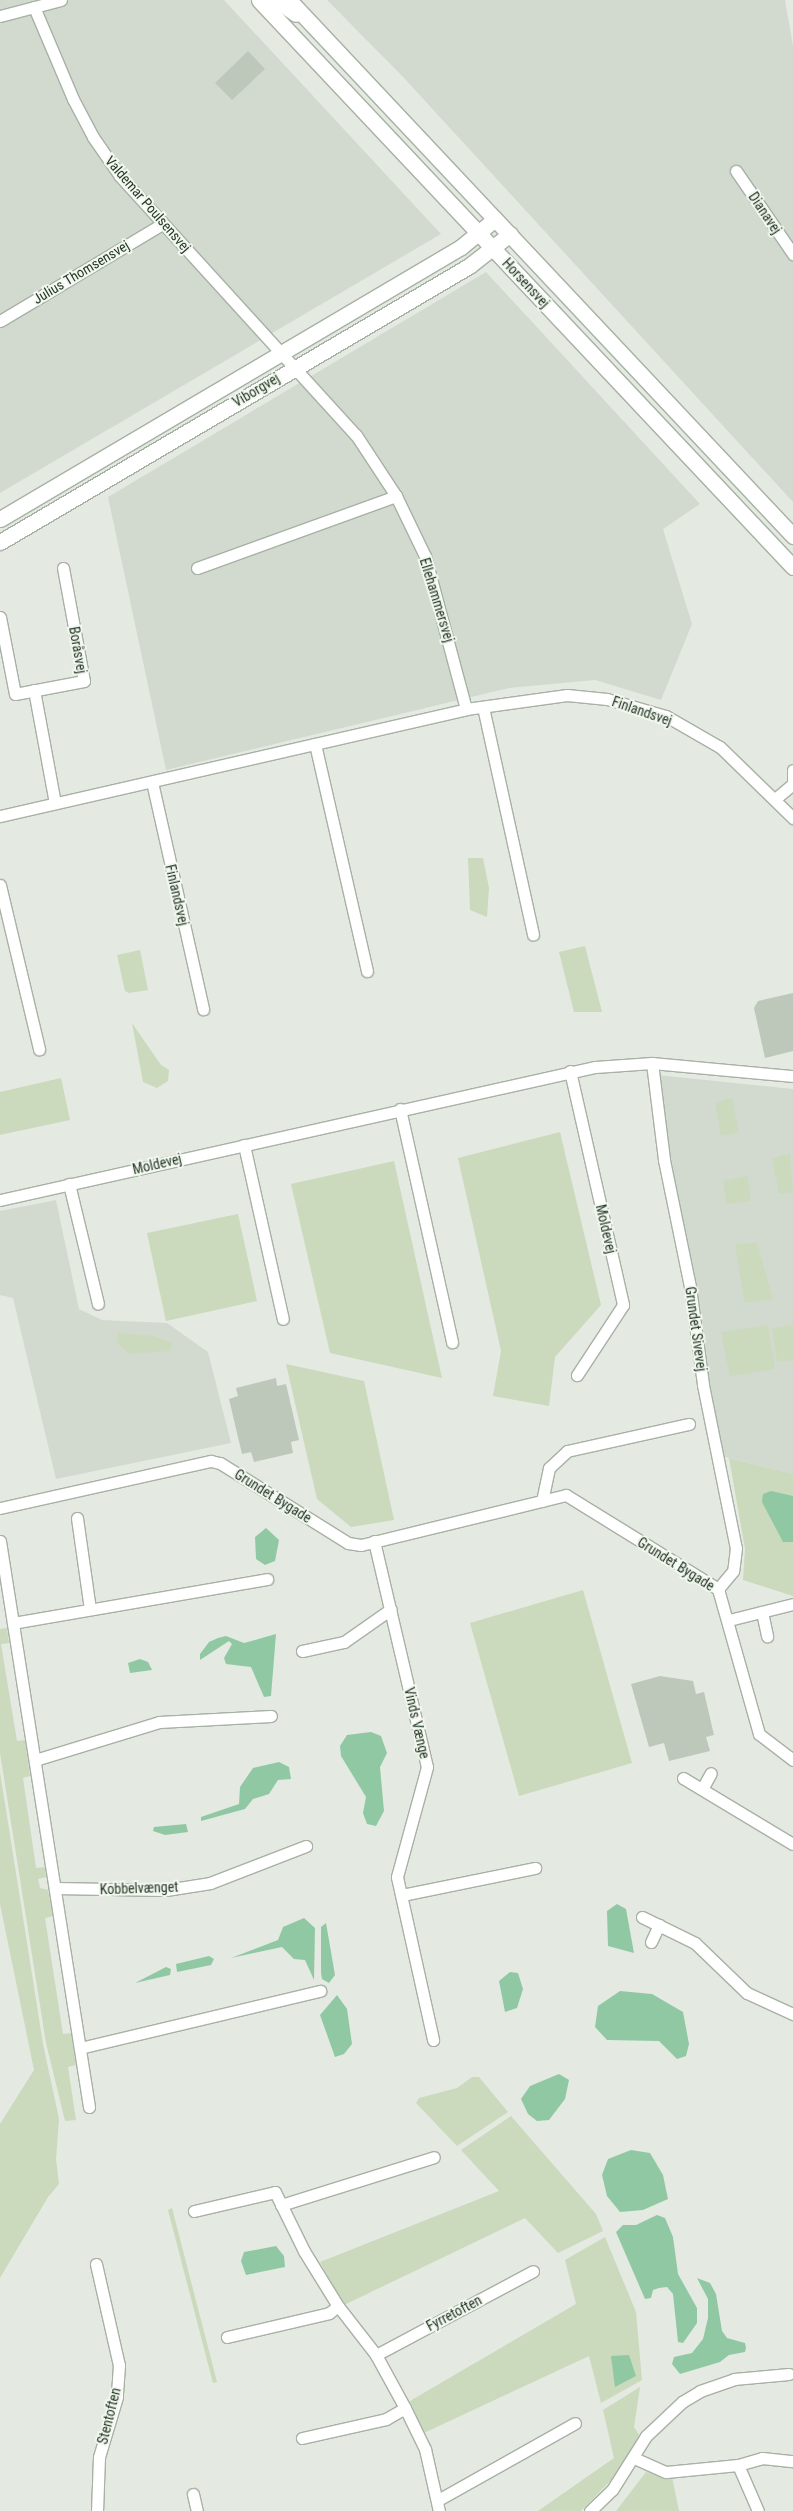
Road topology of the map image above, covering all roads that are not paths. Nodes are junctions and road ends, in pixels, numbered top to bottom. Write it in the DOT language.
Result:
graph roads {
  1 [pos="61,0"];
  2 [pos="259,0"];
  3 [pos="276,0"];
  4 [pos="289,0"];
  5 [pos="34,7"];
  6 [pos="0,16"];
  7 [pos="310,22"];
  8 [pos="736,171"];
  9 [pos="495,219"];
  10 [pos="162,224"];
  11 [pos="479,233"];
  12 [pos="502,241"];
  13 [pos="793,254"];
  14 [pos="0,321"];
  15 [pos="283,351"];
  16 [pos="296,366"];
  17 [pos="396,496"];
  18 [pos="746,518"];
  19 [pos="0,519"];
  20 [pos="793,536"];
  21 [pos="0,542"];
  22 [pos="793,554"];
  23 [pos="793,567"];
  24 [pos="64,568"];
  25 [pos="197,568"];
  26 [pos="0,616"];
  27 [pos="34,690"];
  28 [pos="483,707"];
  29 [pos="466,709"];
  30 [pos="315,744"];
  31 [pos="793,770"];
  32 [pos="152,782"];
  33 [pos="793,784"];
  34 [pos="775,799"];
  35 [pos="55,803"];
  36 [pos="0,816"];
  37 [pos="793,818"];
  38 [pos="0,885"];
  39 [pos="533,935"];
  40 [pos="367,971"];
  41 [pos="203,1009"];
  42 [pos="39,1049"];
  43 [pos="652,1063"];
  44 [pos="570,1071"];
  45 [pos="793,1076"];
  46 [pos="400,1109"];
  47 [pos="244,1144"];
  48 [pos="69,1184"];
  49 [pos="0,1200"];
  50 [pos="98,1304"];
  51 [pos="283,1319"];
  52 [pos="452,1342"];
  53 [pos="577,1375"];
  54 [pos="689,1424"];
  55 [pos="542,1501"];
  56 [pos="0,1508"];
  57 [pos="76,1518"];
  58 [pos="0,1541"];
  59 [pos="374,1541"];
  60 [pos="266,1579"];
  61 [pos="718,1589"];
  62 [pos="793,1604"];
  63 [pos="90,1609"];
  64 [pos="391,1610"];
  65 [pos="762,1612"];
  66 [pos="729,1620"];
  67 [pos="13,1623"];
  68 [pos="767,1636"];
  69 [pos="302,1651"];
  70 [pos="271,1716"];
  71 [pos="35,1760"];
  72 [pos="793,1760"];
  73 [pos="711,1773"];
  74 [pos="683,1778"];
  75 [pos="702,1789"];
  76 [pos="793,1844"];
  77 [pos="306,1846"];
  78 [pos="535,1868"];
  79 [pos="55,1888"];
  80 [pos="402,1895"];
  81 [pos="642,1917"];
  82 [pos="659,1925"];
  83 [pos="651,1942"];
  84 [pos="320,1991"];
  85 [pos="793,2014"];
  86 [pos="434,2040"];
  87 [pos="80,2048"];
  88 [pos="89,2107"];
  89 [pos="434,2157"];
  90 [pos="281,2205"];
  91 [pos="194,2212"];
  92 [pos="96,2264"];
  93 [pos="533,2271"];
  94 [pos="338,2306"];
  95 [pos="227,2337"];
  96 [pos="376,2355"];
  97 [pos="789,2374"];
  98 [pos="405,2408"];
  99 [pos="575,2423"];
  100 [pos="302,2438"];
  101 [pos="634,2458"];
  102 [pos="793,2461"];
  103 [pos="738,2465"];
  104 [pos="192,2494"];
  105 [pos="438,2506"];
  106 [pos="97,2511"];
  107 [pos="197,2511"];
  108 [pos="590,2511"];
  109 [pos="758,2511"];
  1 -- 5 [label="street"];
  2 -- 11 [label="main road, Horsensvej"];
  3 -- 7 [label="main road"];
  4 -- 7 [label="main road, Horsensvej"];
  5 -- 6 [label="street"];
  5 -- 10 [label="street, Valdemar Poulsensvej"];
  7 -- 9 [label="main road, Horsensvej"];
  8 -- 13 [label="street, Dianavej"];
  9 -- 11 [label="main road, Viborgvej"];
  9 -- 12 [label="main road, Horsensvej"];
  10 -- 14 [label="street, Julius Thomsensvej"];
  10 -- 15 [label="street, Valdemar Poulsensvej"];
  11 -- 12 [label="main road, Horsensvej"];
  11 -- 15 [label="main road, Viborgvej"];
  12 -- 16 [label="main road, Viborgvej"];
  12 -- 18 [label="main road, Horsensvej"];
  12 -- 20 [label="main road, Horsensvej"];
  15 -- 16 [label="street, Valdemar Poulsensvej"];
  15 -- 19 [label="main road, Viborgvej"];
  16 -- 17 [label="street, Ellehammersvej"];
  16 -- 21 [label="main road, Viborgvej"];
  17 -- 25 [label="street"];
  17 -- 29 [label="street, Ellehammersvej"];
  18 -- 22 [label="main road"];
  18 -- 23 [label="main road, Horsensvej"];
  24 -- 27 [label="street, Boråsvej"];
  26 -- 27 [label="street, Boråsvej"];
  27 -- 35 [label="street"];
  28 -- 29 [label="street, Finlandsvej"];
  28 -- 34 [label="street, Finlandsvej"];
  28 -- 39 [label="street"];
  29 -- 30 [label="street, Finlandsvej"];
  30 -- 32 [label="street, Finlandsvej"];
  30 -- 40 [label="street"];
  31 -- 33 [label="street"];
  32 -- 35 [label="street, Finlandsvej"];
  32 -- 41 [label="street, Finlandsvej"];
  33 -- 34 [label="street"];
  34 -- 37 [label="street, Finlandsvej"];
  35 -- 36 [label="street, Finlandsvej"];
  38 -- 42 [label="street"];
  43 -- 44 [label="street, Moldevej"];
  43 -- 45 [label="street, Moldevej"];
  43 -- 61 [label="street, Grundet Sivevej"];
  44 -- 46 [label="street, Moldevej"];
  44 -- 53 [label="street, Moldevej"];
  46 -- 47 [label="street, Moldevej"];
  46 -- 52 [label="street"];
  47 -- 48 [label="street, Moldevej"];
  47 -- 51 [label="street"];
  48 -- 49 [label="street, Moldevej"];
  48 -- 50 [label="street"];
  54 -- 55 [label="street"];
  55 -- 59 [label="street, Grundet Bygade"];
  55 -- 61 [label="street, Grundet Bygade"];
  56 -- 59 [label="street, Grundet Bygade"];
  57 -- 63 [label="street"];
  58 -- 67 [label="street"];
  59 -- 64 [label="street, Vinds Vænge"];
  60 -- 63 [label="street"];
  61 -- 66 [label="street, Grundet Bygade"];
  62 -- 65 [label="street"];
  63 -- 67 [label="street"];
  64 -- 69 [label="street"];
  64 -- 80 [label="street, Vinds Vænge"];
  65 -- 66 [label="street"];
  65 -- 68 [label="street"];
  66 -- 72 [label="street, Grundet Bygade"];
  67 -- 71 [label="street"];
  70 -- 71 [label="street"];
  71 -- 79 [label="street"];
  73 -- 75 [label="street"];
  74 -- 75 [label="street"];
  75 -- 76 [label="street"];
  77 -- 79 [label="street, Kobbelvænget"];
  78 -- 80 [label="street"];
  79 -- 87 [label="street"];
  80 -- 86 [label="street, Vinds Vænge"];
  81 -- 82 [label="street"];
  82 -- 83 [label="street"];
  82 -- 85 [label="street"];
  84 -- 87 [label="street"];
  87 -- 88 [label="street"];
  89 -- 90 [label="street"];
  90 -- 91 [label="street"];
  90 -- 94 [label="street"];
  92 -- 106 [label="street, Stentoften"];
  93 -- 96 [label="street, Fyrretoften"];
  94 -- 95 [label="street"];
  94 -- 96 [label="street"];
  96 -- 98 [label="street"];
  97 -- 101 [label="street"];
  98 -- 100 [label="street"];
  98 -- 105 [label="street"];
  99 -- 105 [label="street"];
  101 -- 103 [label="street"];
  101 -- 108 [label="street"];
  102 -- 103 [label="street"];
  103 -- 109 [label="street"];
  104 -- 107 [label="street"];
}
